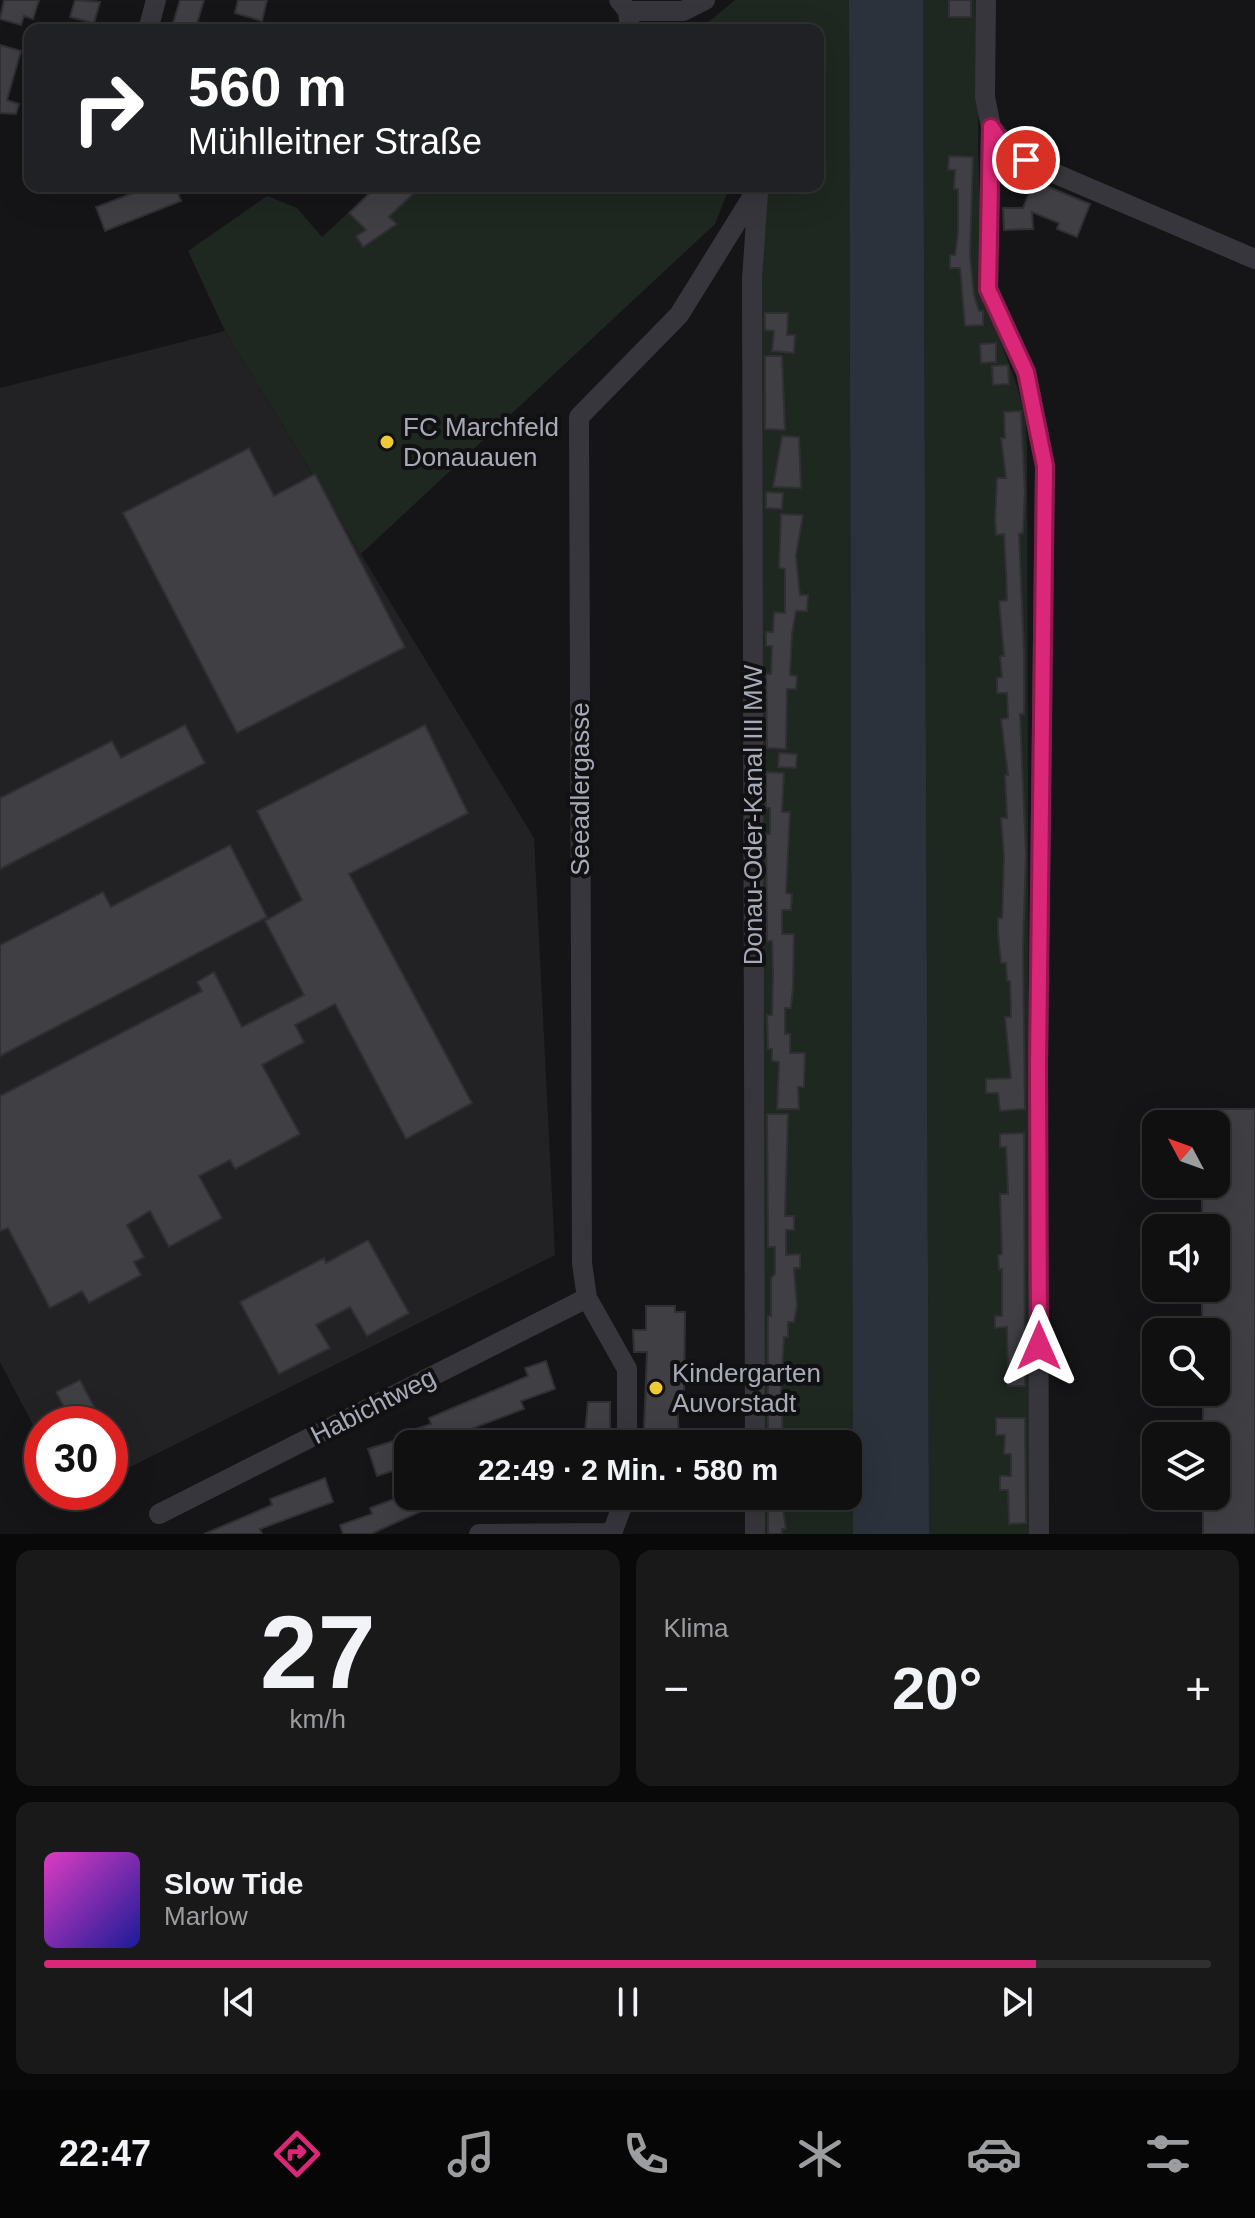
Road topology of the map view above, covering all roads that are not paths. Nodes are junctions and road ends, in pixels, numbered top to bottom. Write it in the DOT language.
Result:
graph roads {
  1 [pos="156,0"];
  2 [pos="705,0"];
  3 [pos="986,0"];
  4 [pos="626,14"];
  5 [pos="150,24"];
  6 [pos="991,127"];
  7 [pos="755,192"];
  8 [pos="759,192"];
  9 [pos="1255,259"];
  10 [pos="587,1298"];
  11 [pos="627,1430"];
  12 [pos="755,1430"];
  13 [pos="621,1510"];
  14 [pos="755,1510"];
  15 [pos="159,1514"];
  16 [pos="479,1534"];
  17 [pos="755,1534"];
  18 [pos="1039,1534"];
  1 -- 5 [label="street"];
  2 -- 4 [label="street"];
  3 -- 6 [label="street"];
  6 -- 9 [label="street"];
  6 -- 18 [label="street"];
  7 -- 10 [label="street, Seeadlergasse"];
  8 -- 12 [label="street, Donau-Oder-Kanal III MW"];
  10 -- 11 [label="street, Seeadlergasse"];
  10 -- 15 [label="street, Habichtweg"];
  13 -- 16 [label="street"];
  14 -- 17 [label="street"];
}
